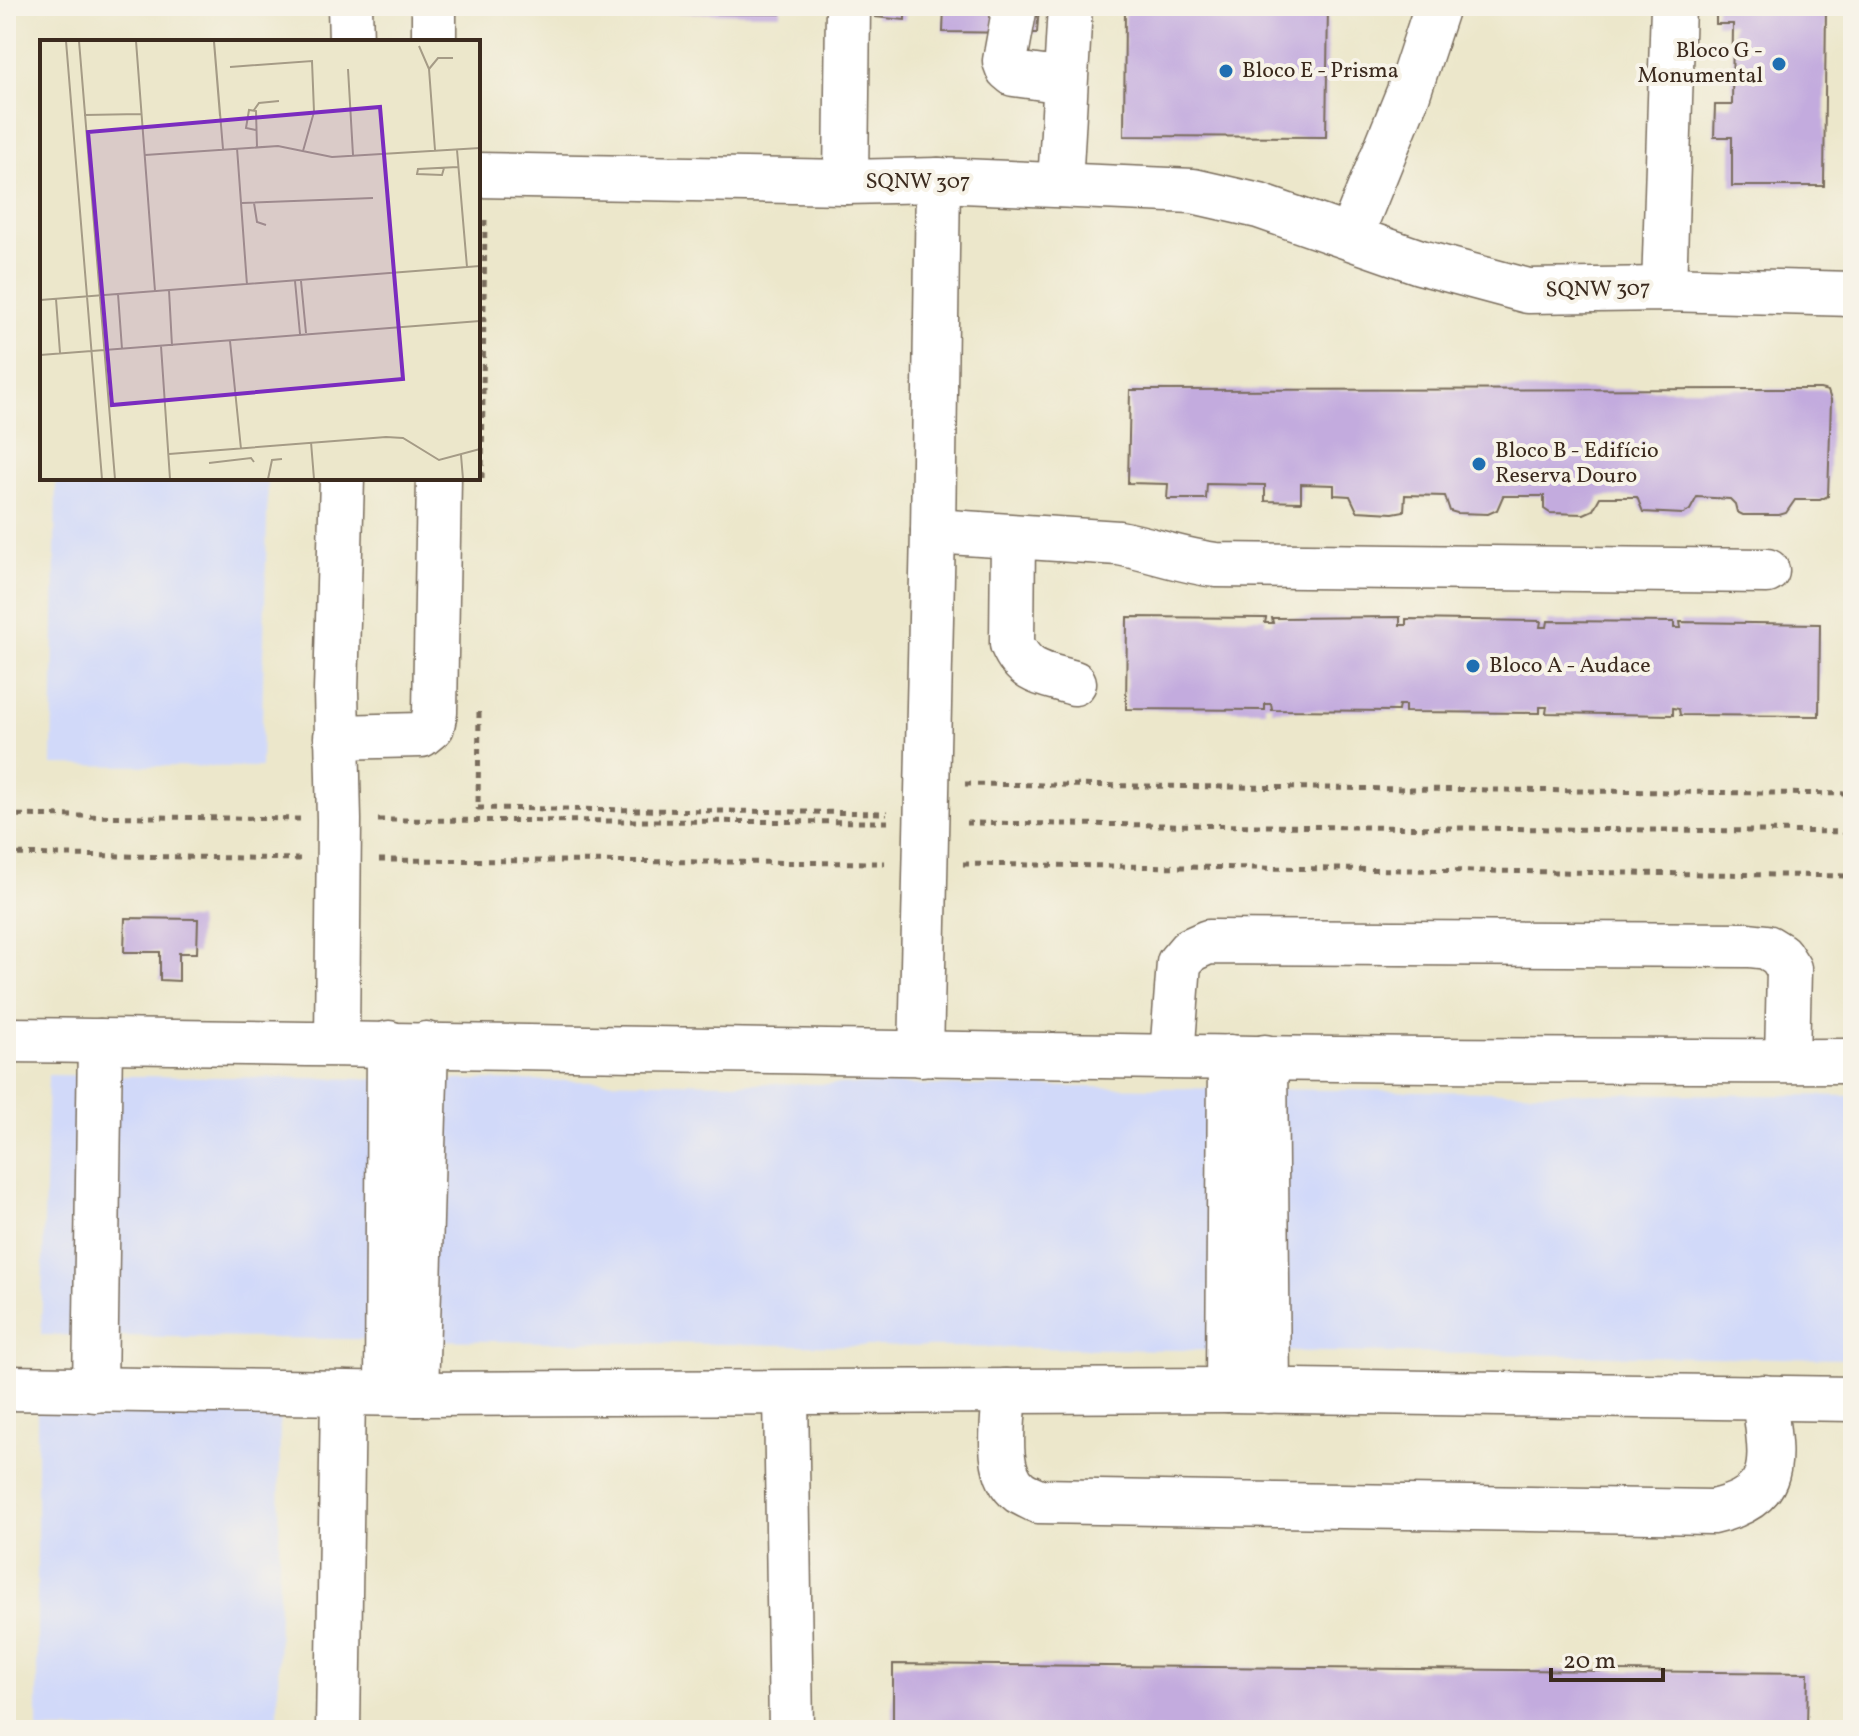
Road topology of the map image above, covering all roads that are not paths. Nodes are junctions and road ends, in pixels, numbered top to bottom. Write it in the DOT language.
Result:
graph roads {
  1 [pos="350,6"];
  2 [pos="434,6"];
  3 [pos="848,6"];
  4 [pos="1015,6"];
  5 [pos="1070,6"];
  6 [pos="1437,6"];
  7 [pos="1673,6"];
  8 [pos="351,40"];
  9 [pos="434,40"];
  10 [pos="1065,81"];
  11 [pos="482,175"];
  12 [pos="938,180"];
  13 [pos="846,182"];
  14 [pos="1060,185"];
  15 [pos="1350,237"];
  16 [pos="1664,289"];
  17 [pos="1853,294"];
  18 [pos="342,480"];
  19 [pos="439,480"];
  20 [pos="933,531"];
  21 [pos="1013,537"];
  22 [pos="1767,571"];
  23 [pos="1074,683"];
  24 [pos="336,737"];
  25 [pos="6,1040"];
  26 [pos="100,1041"];
  27 [pos="337,1042"];
  28 [pos="408,1044"];
  29 [pos="921,1054"];
  30 [pos="1172,1056"];
  31 [pos="1247,1057"];
  32 [pos="1787,1059"];
  33 [pos="1853,1061"];
  34 [pos="6,1388"];
  35 [pos="95,1390"];
  36 [pos="1248,1390"];
  37 [pos="1005,1391"];
  38 [pos="343,1393"];
  39 [pos="402,1394"];
  40 [pos="786,1394"];
  41 [pos="1764,1397"];
  42 [pos="1853,1399"];
  43 [pos="338,1730"];
  44 [pos="791,1730"];
  1 -- 8 [label="street"];
  2 -- 9 [label="street"];
  3 -- 13 [label="street"];
  4 -- 10 [label="street"];
  5 -- 10 [label="street"];
  6 -- 15 [label="street"];
  7 -- 16 [label="street"];
  10 -- 14 [label="street"];
  11 -- 13 [label="street, SQNW 307"];
  12 -- 13 [label="street, SQNW 307"];
  12 -- 14 [label="street, SQNW 307"];
  12 -- 20 [label="street"];
  14 -- 15 [label="street, SQNW 307"];
  15 -- 16 [label="street, SQNW 307"];
  16 -- 17 [label="street, SQNW 307"];
  18 -- 24 [label="street"];
  19 -- 24 [label="street"];
  20 -- 21 [label="street"];
  20 -- 29 [label="street"];
  21 -- 22 [label="street"];
  21 -- 23 [label="street"];
  24 -- 27 [label="street"];
  25 -- 26 [label="street"];
  26 -- 27 [label="street"];
  26 -- 35 [label="street"];
  27 -- 28 [label="street"];
  28 -- 29 [label="street"];
  28 -- 39 [label="street"];
  29 -- 30 [label="street"];
  30 -- 31 [label="street"];
  30 -- 32 [label="street"];
  31 -- 32 [label="street"];
  31 -- 36 [label="street"];
  32 -- 33 [label="street"];
  34 -- 35 [label="street"];
  35 -- 38 [label="street"];
  36 -- 37 [label="street"];
  36 -- 41 [label="street"];
  37 -- 40 [label="street"];
  37 -- 41 [label="street"];
  38 -- 39 [label="street"];
  38 -- 43 [label="street"];
  39 -- 40 [label="street"];
  40 -- 44 [label="street"];
  41 -- 42 [label="street"];
}
